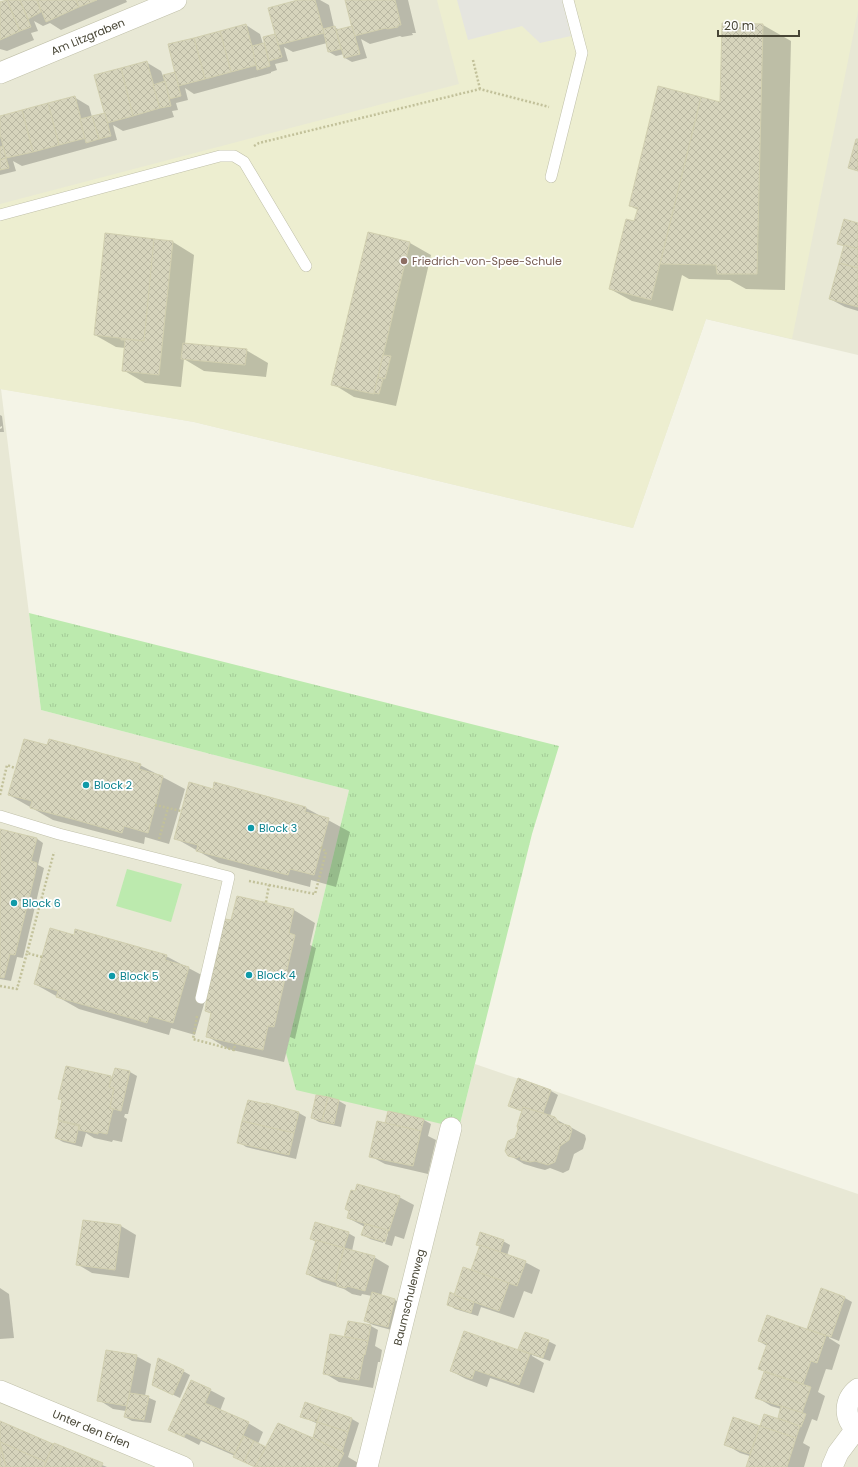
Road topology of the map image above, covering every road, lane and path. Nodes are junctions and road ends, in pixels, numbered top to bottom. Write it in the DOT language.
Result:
graph roads {
  1 [pos="176,0"];
  2 [pos="568,0"];
  3 [pos="472,60"];
  4 [pos="0,74"];
  5 [pos="480,89"];
  6 [pos="567,112"];
  7 [pos="234,156"];
  8 [pos="551,177"];
  9 [pos="0,215"];
  10 [pos="306,266"];
  11 [pos="16,768"];
  12 [pos="0,795"];
  13 [pos="155,805"];
  14 [pos="168,808"];
  15 [pos="181,811"];
  16 [pos="0,816"];
  17 [pos="59,834"];
  18 [pos="321,847"];
  19 [pos="153,858"];
  20 [pos="229,877"];
  21 [pos="269,885"];
  22 [pos="266,902"];
  23 [pos="27,954"];
  24 [pos="42,957"];
  25 [pos="0,986"];
  26 [pos="201,998"];
  27 [pos="235,1043"];
  28 [pos="451,1128"];
  29 [pos="858,1389"];
  30 [pos="0,1391"];
  31 [pos="857,1430"];
  32 [pos="183,1467"];
  33 [pos="367,1467"];
  34 [pos="832,1467"];
  1 -- 4 [label="street, Am Litzgraben"];
  2 -- 6 [label="lane"];
  3 -- 5 [label="path"];
  5 -- 6 [label="path"];
  5 -- 7 [label="path"];
  6 -- 8 [label="lane"];
  7 -- 9 [label="lane"];
  7 -- 10 [label="lane"];
  11 -- 12 [label="path"];
  13 -- 14 [label="path"];
  14 -- 15 [label="path"];
  14 -- 19 [label="path"];
  16 -- 17 [label="lane"];
  17 -- 19 [label="lane"];
  17 -- 23 [label="path"];
  18 -- 21 [label="path"];
  19 -- 20 [label="lane"];
  20 -- 21 [label="path"];
  20 -- 26 [label="lane"];
  21 -- 22 [label="path"];
  23 -- 24 [label="path"];
  23 -- 25 [label="path"];
  26 -- 27 [label="path"];
  28 -- 33 [label="street, Baumschulenweg"];
  29 -- 31 [label="street"];
  30 -- 32 [label="street, Unter den Erlen"];
  31 -- 34 [label="street"];
}
